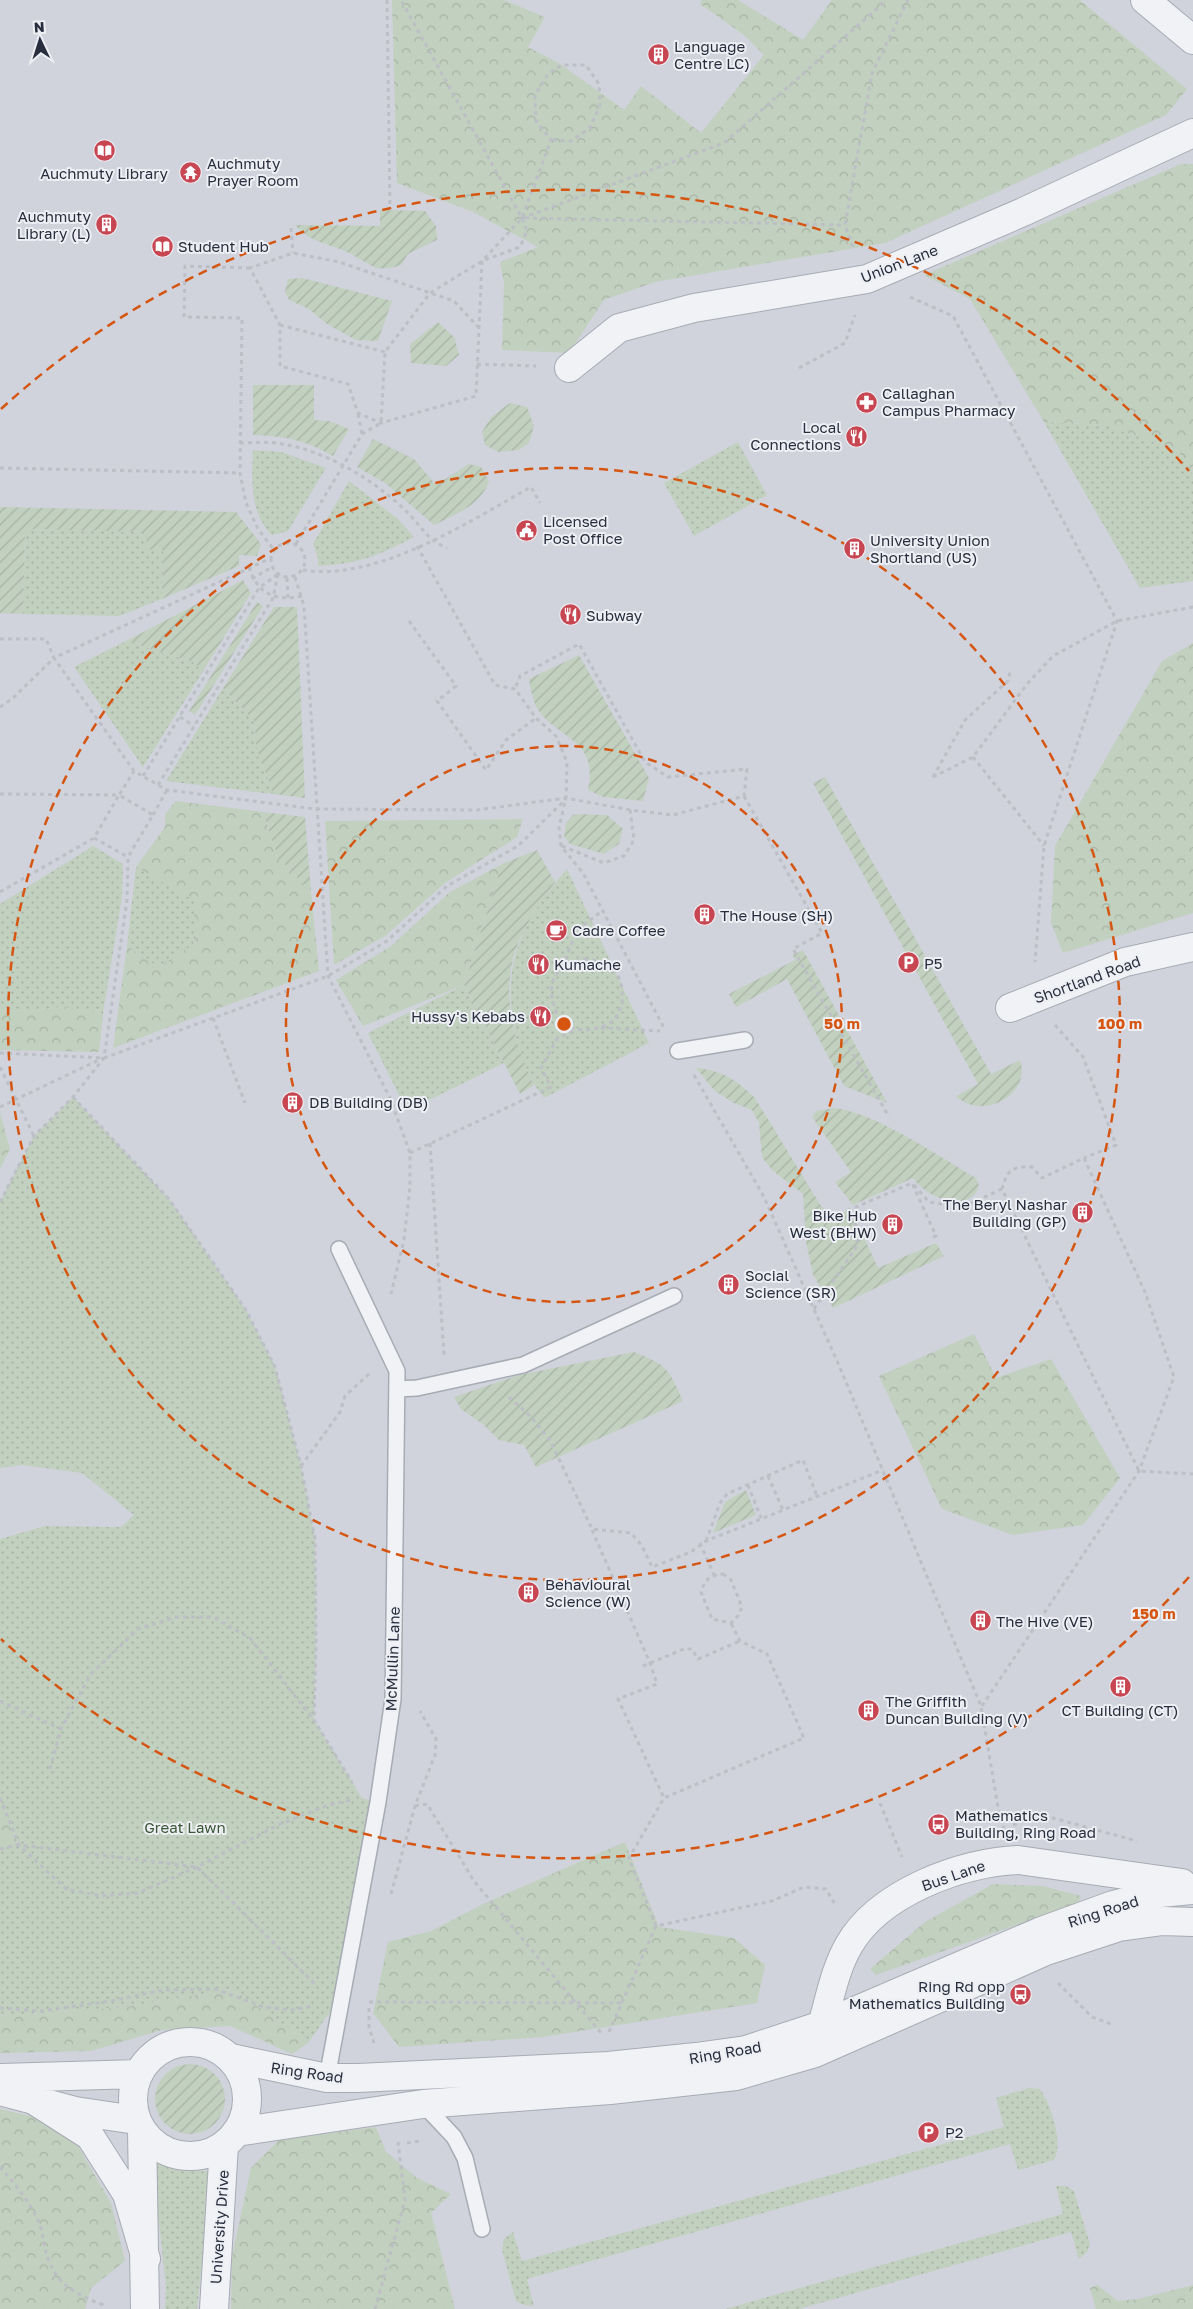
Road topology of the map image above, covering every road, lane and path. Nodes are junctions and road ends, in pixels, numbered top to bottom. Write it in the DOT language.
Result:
graph roads {
  1 [pos="387,0"];
  2 [pos="401,0"];
  3 [pos="887,0"];
  4 [pos="908,0"];
  5 [pos="1145,0"];
  6 [pos="1193,40"];
  7 [pos="1193,133"];
  8 [pos="551,140"];
  9 [pos="390,209"];
  10 [pos="522,218"];
  11 [pos="845,225"];
  12 [pos="291,228"];
  13 [pos="293,253"];
  14 [pos="482,260"];
  15 [pos="250,268"];
  16 [pos="867,279"];
  17 [pos="430,293"];
  18 [pos="280,325"];
  19 [pos="479,328"];
  20 [pos="845,343"];
  21 [pos="385,352"];
  22 [pos="477,364"];
  23 [pos="569,368"];
  24 [pos="799,368"];
  25 [pos="358,413"];
  26 [pos="381,423"];
  27 [pos="362,434"];
  28 [pos="240,442"];
  29 [pos="344,467"];
  30 [pos="0,468"];
  31 [pos="240,473"];
  32 [pos="540,503"];
  33 [pos="431,540"];
  34 [pos="296,544"];
  35 [pos="417,546"];
  36 [pos="447,548"];
  37 [pos="274,550"];
  38 [pos="271,558"];
  39 [pos="249,567"];
  40 [pos="272,567"];
  41 [pos="303,570"];
  42 [pos="278,574"];
  43 [pos="296,576"];
  44 [pos="287,578"];
  45 [pos="252,579"];
  46 [pos="259,588"];
  47 [pos="302,596"];
  48 [pos="274,598"];
  49 [pos="288,599"];
  50 [pos="1193,607"];
  51 [pos="409,620"];
  52 [pos="1117,621"];
  53 [pos="0,639"];
  54 [pos="54,658"];
  55 [pos="1010,672"];
  56 [pos="515,688"];
  57 [pos="0,707"];
  58 [pos="180,717"];
  59 [pos="536,718"];
  60 [pos="194,726"];
  61 [pos="973,757"];
  62 [pos="134,771"];
  63 [pos="143,776"];
  64 [pos="158,785"];
  65 [pos="168,790"];
  66 [pos="0,794"];
  67 [pos="119,795"];
  68 [pos="744,796"];
  69 [pos="566,798"];
  70 [pos="315,809"];
  71 [pos="630,810"];
  72 [pos="152,815"];
  73 [pos="94,838"];
  74 [pos="562,846"];
  75 [pos="1044,846"];
  76 [pos="128,857"];
  77 [pos="0,892"];
  78 [pos="602,910"];
  79 [pos="1193,947"];
  80 [pos="1035,963"];
  81 [pos="562,968"];
  82 [pos="328,976"];
  83 [pos="1010,1008"];
  84 [pos="213,1018"];
  85 [pos="601,1028"];
  86 [pos="576,1029"];
  87 [pos="1056,1029"];
  88 [pos="666,1032"];
  89 [pos="745,1040"];
  90 [pos="678,1050"];
  91 [pos="0,1054"];
  92 [pos="104,1058"];
  93 [pos="0,1067"];
  94 [pos="73,1097"];
  95 [pos="15,1100"];
  96 [pos="245,1103"];
  97 [pos="0,1107"];
  98 [pos="889,1117"];
  99 [pos="34,1136"];
  100 [pos="430,1143"];
  101 [pos="410,1153"];
  102 [pos="1084,1158"];
  103 [pos="912,1182"];
  104 [pos="1002,1189"];
  105 [pos="0,1202"];
  106 [pos="933,1237"];
  107 [pos="339,1249"];
  108 [pos="674,1296"];
  109 [pos="366,1307"];
  110 [pos="814,1309"];
  111 [pos="816,1315"];
  112 [pos="461,1379"];
  113 [pos="397,1388"];
  114 [pos="345,1396"];
  115 [pos="301,1466"];
  116 [pos="882,1470"];
  117 [pos="1139,1471"];
  118 [pos="1193,1474"];
  119 [pos="768,1476"];
  120 [pos="748,1484"];
  121 [pos="817,1496"];
  122 [pos="783,1510"];
  123 [pos="761,1518"];
  124 [pos="592,1530"];
  125 [pos="706,1541"];
  126 [pos="700,1544"];
  127 [pos="714,1575"];
  128 [pos="731,1623"];
  129 [pos="740,1641"];
  130 [pos="650,1663"];
  131 [pos="643,1666"];
  132 [pos="393,1698"];
  133 [pos="0,1701"];
  134 [pos="982,1706"];
  135 [pos="314,1720"];
  136 [pos="61,1729"];
  137 [pos="50,1769"];
  138 [pos="0,1798"];
  139 [pos="362,1798"];
  140 [pos="664,1798"];
  141 [pos="378,1802"];
  142 [pos="880,1803"];
  143 [pos="415,1806"];
  144 [pos="1004,1829"];
  145 [pos="19,1844"];
  146 [pos="0,1849"];
  147 [pos="904,1861"];
  148 [pos="197,1867"];
  149 [pos="1193,1884"];
  150 [pos="1193,1890"];
  151 [pos="389,1904"];
  152 [pos="838,1908"];
  153 [pos="1193,1922"];
  154 [pos="656,1926"];
  155 [pos="1057,1982"];
  156 [pos="321,1990"];
  157 [pos="371,1993"];
  158 [pos="370,2002"];
  159 [pos="578,2003"];
  160 [pos="622,2003"];
  161 [pos="318,2005"];
  162 [pos="0,2008"];
  163 [pos="822,2024"];
  164 [pos="1114,2024"];
  165 [pos="376,2048"];
  166 [pos="231,2058"];
  167 [pos="139,2074"];
  168 [pos="0,2078"];
  169 [pos="327,2078"];
  170 [pos="0,2091"];
  171 [pos="32,2099"];
  172 [pos="423,2104"];
  173 [pos="139,2125"];
  174 [pos="397,2136"];
  175 [pos="230,2139"];
  176 [pos="0,2167"];
  177 [pos="482,2229"];
  178 [pos="146,2258"];
  179 [pos="103,2309"];
  180 [pos="145,2309"];
  181 [pos="214,2309"];
  182 [pos="376,2309"];
  1 -- 9 [label="path"];
  2 -- 10 [label="path"];
  3 -- 10 [label="path"];
  4 -- 11 [label="path"];
  5 -- 6 [label="street"];
  7 -- 16 [label="street, Union Lane"];
  8 -- 8 [label="path"];
  8 -- 10 [label="path"];
  10 -- 11 [label="path"];
  10 -- 14 [label="path"];
  10 -- 14 [label="path"];
  11 -- 16 [label="path"];
  12 -- 13 [label="path"];
  13 -- 15 [label="path"];
  13 -- 17 [label="path"];
  14 -- 17 [label="path"];
  14 -- 19 [label="path"];
  15 -- 18 [label="path"];
  15 -- 28 [label="path"];
  16 -- 23 [label="street, Union Lane"];
  16 -- 52 [label="path"];
  17 -- 19 [label="path"];
  17 -- 21 [label="path"];
  18 -- 21 [label="path"];
  18 -- 25 [label="path"];
  19 -- 22 [label="path"];
  20 -- 24 [label="path"];
  21 -- 26 [label="path"];
  22 -- 23 [label="path"];
  22 -- 26 [label="path"];
  25 -- 26 [label="path"];
  25 -- 27 [label="path"];
  26 -- 27 [label="path"];
  27 -- 29 [label="path"];
  28 -- 29 [label="path"];
  28 -- 31 [label="path"];
  29 -- 33 [label="path"];
  29 -- 34 [label="path"];
  30 -- 31 [label="path"];
  31 -- 37 [label="path"];
  32 -- 33 [label="path"];
  33 -- 35 [label="path"];
  33 -- 36 [label="path"];
  34 -- 37 [label="path"];
  34 -- 41 [label="path"];
  35 -- 41 [label="path"];
  35 -- 56 [label="path"];
  37 -- 38 [label="path"];
  38 -- 39 [label="path"];
  38 -- 40 [label="path"];
  39 -- 45 [label="path"];
  39 -- 54 [label="path"];
  40 -- 42 [label="path"];
  40 -- 45 [label="path"];
  41 -- 43 [label="path"];
  42 -- 44 [label="path"];
  42 -- 46 [label="path"];
  42 -- 48 [label="path"];
  43 -- 44 [label="path"];
  43 -- 47 [label="path"];
  44 -- 49 [label="path"];
  45 -- 46 [label="path"];
  46 -- 48 [label="path"];
  46 -- 58 [label="path"];
  47 -- 49 [label="path"];
  47 -- 70 [label="path"];
  48 -- 49 [label="path"];
  48 -- 60 [label="path"];
  50 -- 52 [label="path"];
  51 -- 59 [label="path"];
  52 -- 61 [label="path"];
  52 -- 75 [label="path"];
  53 -- 54 [label="path"];
  54 -- 57 [label="path"];
  54 -- 62 [label="path"];
  55 -- 61 [label="path"];
  56 -- 59 [label="path"];
  56 -- 68 [label="path"];
  58 -- 60 [label="path"];
  58 -- 63 [label="path"];
  59 -- 69 [label="path"];
  60 -- 64 [label="path"];
  61 -- 75 [label="path"];
  62 -- 63 [label="path"];
  62 -- 67 [label="path"];
  63 -- 64 [label="path"];
  64 -- 65 [label="path"];
  65 -- 70 [label="path"];
  65 -- 72 [label="path"];
  66 -- 67 [label="path"];
  67 -- 72 [label="path"];
  67 -- 73 [label="path"];
  68 -- 71 [label="path"];
  68 -- 98 [label="path"];
  69 -- 70 [label="path"];
  69 -- 71 [label="path"];
  69 -- 82 [label="path"];
  70 -- 82 [label="path"];
  71 -- 74 [label="path"];
  72 -- 76 [label="path"];
  73 -- 76 [label="path"];
  73 -- 77 [label="path"];
  75 -- 80 [label="path"];
  76 -- 92 [label="path"];
  78 -- 81 [label="path"];
  79 -- 83 [label="street, Shortland Road"];
  81 -- 85 [label="path"];
  81 -- 86 [label="path"];
  82 -- 84 [label="path"];
  82 -- 101 [label="path"];
  84 -- 92 [label="path"];
  84 -- 96 [label="path"];
  85 -- 86 [label="path"];
  85 -- 88 [label="path"];
  86 -- 100 [label="path"];
  87 -- 102 [label="path"];
  89 -- 90 [label="lane"];
  91 -- 92 [label="path"];
  92 -- 94 [label="path"];
  92 -- 95 [label="path"];
  93 -- 95 [label="path"];
  94 -- 99 [label="path"];
  94 -- 115 [label="path"];
  95 -- 97 [label="path"];
  95 -- 99 [label="path"];
  99 -- 105 [label="path"];
  100 -- 101 [label="path"];
  100 -- 112 [label="path"];
  101 -- 109 [label="path"];
  102 -- 104 [label="path"];
  102 -- 117 [label="path"];
  103 -- 104 [label="path"];
  103 -- 106 [label="path"];
  103 -- 110 [label="path"];
  104 -- 117 [label="path"];
  107 -- 109 [label="lane, McMullin Lane"];
  108 -- 112 [label="lane"];
  109 -- 113 [label="lane, McMullin Lane"];
  111 -- 116 [label="path"];
  112 -- 113 [label="lane"];
  112 -- 124 [label="path"];
  113 -- 132 [label="lane, McMullin Lane"];
  114 -- 115 [label="path"];
  115 -- 135 [label="path"];
  116 -- 121 [label="path"];
  116 -- 134 [label="path"];
  117 -- 118 [label="path"];
  117 -- 134 [label="path"];
  119 -- 120 [label="path"];
  119 -- 121 [label="path"];
  119 -- 122 [label="path"];
  120 -- 123 [label="path"];
  120 -- 125 [label="path"];
  121 -- 122 [label="path"];
  122 -- 123 [label="path"];
  123 -- 125 [label="path"];
  124 -- 126 [label="path"];
  124 -- 130 [label="path"];
  125 -- 126 [label="path"];
  126 -- 127 [label="path"];
  127 -- 128 [label="path"];
  127 -- 128 [label="path"];
  128 -- 129 [label="path"];
  129 -- 130 [label="path"];
  129 -- 140 [label="path"];
  130 -- 131 [label="path"];
  130 -- 140 [label="path"];
  132 -- 141 [label="lane, McMullin Lane"];
  132 -- 143 [label="path"];
  133 -- 136 [label="path"];
  134 -- 144 [label="path"];
  135 -- 136 [label="path"];
  135 -- 139 [label="path"];
  136 -- 137 [label="path"];
  138 -- 145 [label="path"];
  139 -- 141 [label="path"];
  139 -- 148 [label="path"];
  140 -- 154 [label="path"];
  141 -- 169 [label="lane, McMullin Lane"];
  142 -- 147 [label="path"];
  143 -- 151 [label="path"];
  143 -- 159 [label="path"];
  145 -- 146 [label="path"];
  145 -- 148 [label="path"];
  145 -- 148 [label="path"];
  148 -- 156 [label="path"];
  149 -- 163 [label="street, Bus Lane"];
  150 -- 163 [label="street, Ring Road"];
  152 -- 154 [label="path"];
  153 -- 172 [label="street, Ring Road"];
  154 -- 160 [label="path"];
  155 -- 164 [label="path"];
  157 -- 158 [label="path"];
  158 -- 159 [label="path"];
  158 -- 165 [label="path"];
  159 -- 160 [label="path"];
  159 -- 160 [label="path"];
  161 -- 162 [label="path"];
  163 -- 169 [label="street, Ring Road"];
  166 -- 167 [label="street"];
  166 -- 169 [label="street, Ring Road"];
  166 -- 175 [label="street"];
  167 -- 168 [label="street"];
  167 -- 173 [label="street"];
  170 -- 171 [label="street"];
  171 -- 173 [label="street"];
  171 -- 178 [label="street"];
  172 -- 175 [label="street, Ring Road"];
  172 -- 177 [label="lane"];
  173 -- 175 [label="street"];
  173 -- 178 [label="street"];
  174 -- 182 [label="path"];
  175 -- 181 [label="street, University Drive"];
  176 -- 179 [label="path"];
  178 -- 180 [label="street"];
}
